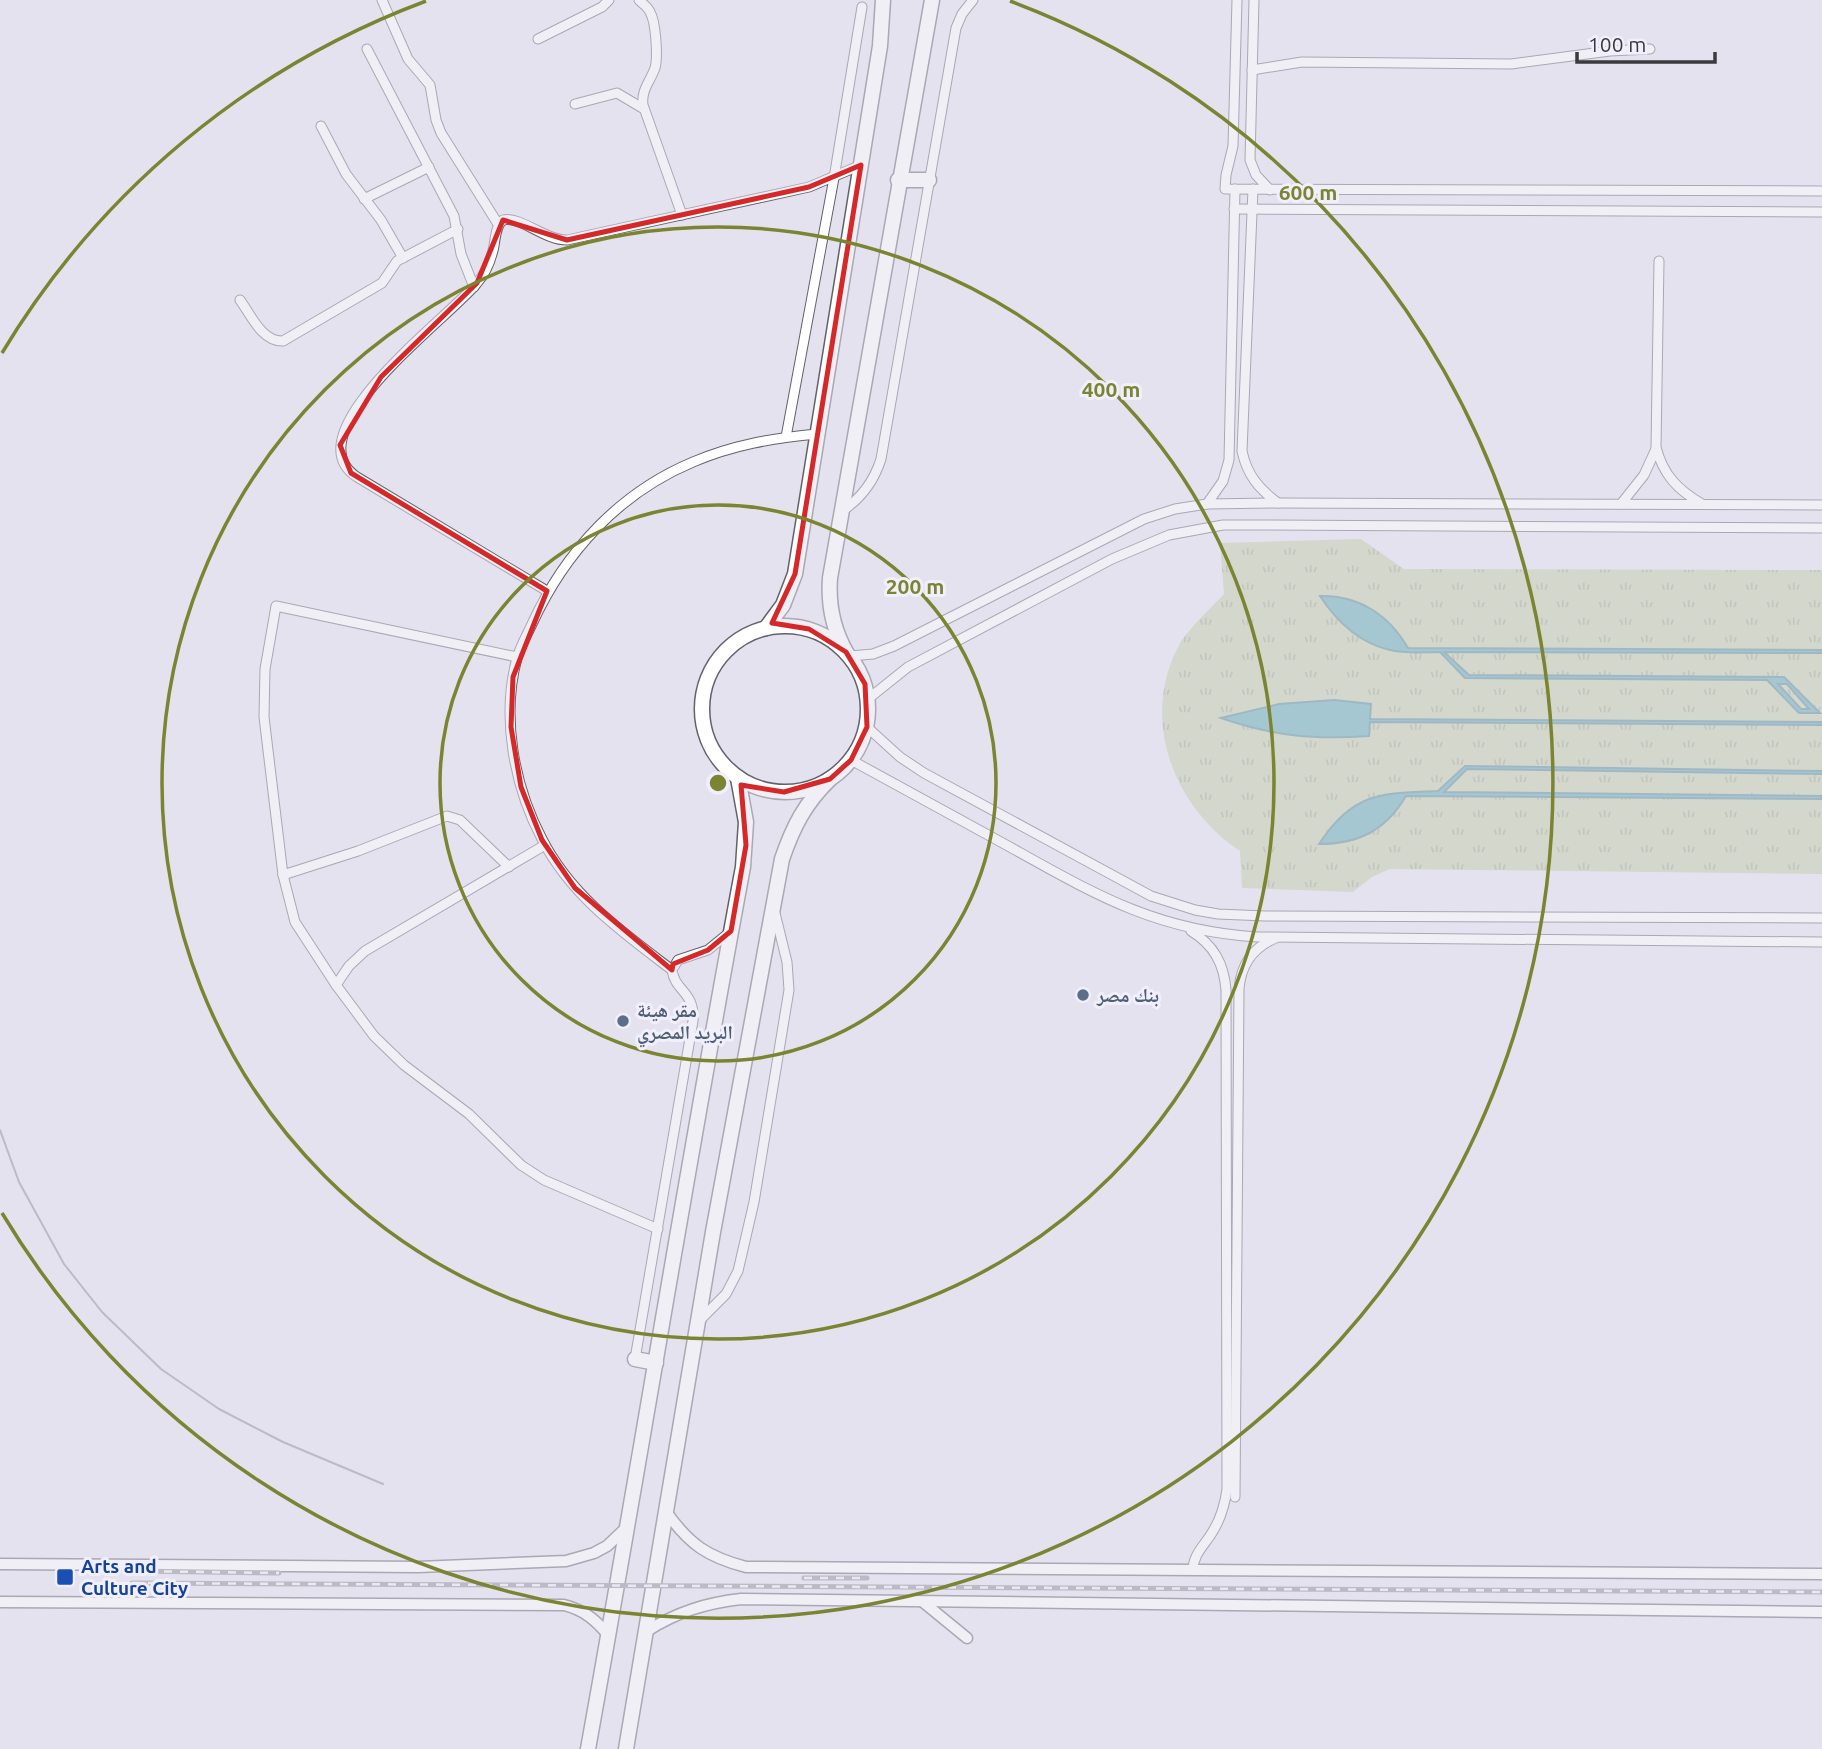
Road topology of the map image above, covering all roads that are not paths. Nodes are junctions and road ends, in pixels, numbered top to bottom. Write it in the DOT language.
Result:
graph roads {
  1 [pos="382,0"];
  2 [pos="610,0"];
  3 [pos="639,0"];
  4 [pos="883,0"];
  5 [pos="932,0"];
  6 [pos="973,0"];
  7 [pos="1237,0"];
  8 [pos="1254,0"];
  9 [pos="862,7"];
  10 [pos="538,39"];
  11 [pos="1650,48"];
  12 [pos="367,49"];
  13 [pos="1252,70"];
  14 [pos="575,104"];
  15 [pos="644,109"];
  16 [pos="321,126"];
  17 [pos="861,165"];
  18 [pos="429,167"];
  19 [pos="834,178"];
  20 [pos="898,180"];
  21 [pos="929,180"];
  22 [pos="1230,189"];
  23 [pos="1253,189"];
  24 [pos="1270,190"];
  25 [pos="1822,191"];
  26 [pos="364,199"];
  27 [pos="1234,209"];
  28 [pos="1252,209"];
  29 [pos="1822,212"];
  30 [pos="682,215"];
  31 [pos="498,224"];
  32 [pos="458,229"];
  33 [pos="403,258"];
  34 [pos="1659,261"];
  35 [pos="474,287"];
  36 [pos="240,300"];
  37 [pos="817,434"];
  38 [pos="786,437"];
  39 [pos="1656,447"];
  40 [pos="1278,503"];
  41 [pos="1207,504"];
  42 [pos="1621,504"];
  43 [pos="1704,505"];
  44 [pos="1822,505"];
  45 [pos="841,512"];
  46 [pos="1822,528"];
  47 [pos="547,591"];
  48 [pos="766,628"];
  49 [pos="848,654"];
  50 [pos="517,657"];
  51 [pos="868,699"];
  52 [pos="867,727"];
  53 [pos="851,760"];
  54 [pos="738,778"];
  55 [pos="830,779"];
  56 [pos="545,845"];
  57 [pos="509,867"];
  58 [pos="282,875"];
  59 [pos="773,907"];
  60 [pos="1822,918"];
  61 [pos="1180,926"];
  62 [pos="731,931"];
  63 [pos="1285,936"];
  64 [pos="1822,942"];
  65 [pos="672,970"];
  66 [pos="336,985"];
  67 [pos="657,1228"];
  68 [pos="1226,1229"];
  69 [pos="1237,1229"];
  70 [pos="1226,1253"];
  71 [pos="1237,1253"];
  72 [pos="699,1321"];
  73 [pos="635,1359"];
  74 [pos="656,1363"];
  75 [pos="1235,1497"];
  76 [pos="667,1513"];
  77 [pos="628,1526"];
  78 [pos="0,1564"];
  79 [pos="1193,1570"];
  80 [pos="1822,1574"];
  81 [pos="0,1602"];
  82 [pos="923,1602"];
  83 [pos="1822,1612"];
  84 [pos="647,1631"];
  85 [pos="608,1636"];
  86 [pos="967,1637"];
  87 [pos="588,1749"];
  88 [pos="626,1749"];
  1 -- 31 [label="street"];
  2 -- 10 [label="street"];
  3 -- 15 [label="street"];
  4 -- 17 [label="main road"];
  5 -- 20 [label="main road"];
  6 -- 21 [label="street"];
  7 -- 22 [label="street"];
  8 -- 13 [label="street"];
  9 -- 19 [label="street"];
  11 -- 13 [label="street"];
  12 -- 18 [label="street"];
  13 -- 24 [label="street"];
  14 -- 15 [label="street"];
  15 -- 30 [label="street"];
  16 -- 26 [label="street"];
  17 -- 19 [label="street"];
  17 -- 37 [label="main road"];
  18 -- 26 [label="street"];
  18 -- 32 [label="street"];
  19 -- 30 [label="street"];
  19 -- 38 [label="street"];
  20 -- 21 [label="main road"];
  20 -- 45 [label="main road"];
  21 -- 45 [label="street"];
  22 -- 23 [label="street"];
  22 -- 27 [label="street"];
  23 -- 24 [label="street"];
  23 -- 28 [label="street"];
  24 -- 25 [label="street"];
  26 -- 33 [label="street"];
  27 -- 28 [label="street"];
  27 -- 41 [label="street"];
  28 -- 29 [label="street"];
  28 -- 40 [label="street"];
  30 -- 31 [label="street"];
  31 -- 35 [label="street"];
  32 -- 33 [label="street"];
  32 -- 35 [label="street"];
  33 -- 36 [label="street"];
  34 -- 39 [label="street"];
  35 -- 47 [label="street"];
  37 -- 38 [label="street"];
  37 -- 48 [label="main road"];
  38 -- 47 [label="street"];
  39 -- 42 [label="street"];
  39 -- 43 [label="street"];
  40 -- 41 [label="street"];
  40 -- 42 [label="street"];
  41 -- 49 [label="street"];
  42 -- 43 [label="street"];
  43 -- 44 [label="street"];
  45 -- 49 [label="main road"];
  46 -- 51 [label="street"];
  47 -- 50 [label="street"];
  48 -- 49 [label="main road"];
  48 -- 54 [label="main road"];
  49 -- 51 [label="main road"];
  50 -- 56 [label="street"];
  50 -- 58 [label="street"];
  51 -- 52 [label="main road"];
  52 -- 53 [label="main road"];
  52 -- 60 [label="street"];
  53 -- 55 [label="main road"];
  53 -- 61 [label="street"];
  54 -- 55 [label="main road"];
  54 -- 62 [label="main road"];
  55 -- 59 [label="main road"];
  56 -- 57 [label="street"];
  56 -- 65 [label="street"];
  57 -- 58 [label="street"];
  57 -- 66 [label="street"];
  58 -- 66 [label="street"];
  59 -- 72 [label="main road"];
  59 -- 72 [label="street"];
  61 -- 63 [label="street"];
  61 -- 68 [label="street"];
  62 -- 65 [label="street"];
  62 -- 74 [label="main road"];
  63 -- 64 [label="street"];
  63 -- 69 [label="street"];
  65 -- 67 [label="street"];
  66 -- 67 [label="street"];
  67 -- 73 [label="street"];
  68 -- 69 [label="street"];
  68 -- 70 [label="street"];
  69 -- 71 [label="street"];
  70 -- 71 [label="street"];
  70 -- 79 [label="street"];
  71 -- 75 [label="street"];
  72 -- 76 [label="main road"];
  73 -- 74 [label="main road"];
  74 -- 77 [label="main road"];
  76 -- 79 [label="street"];
  76 -- 84 [label="main road"];
  77 -- 78 [label="street"];
  77 -- 85 [label="main road"];
  79 -- 80 [label="street"];
  81 -- 85 [label="street"];
  82 -- 83 [label="street"];
  82 -- 84 [label="street"];
  82 -- 86 [label="street"];
  84 -- 88 [label="main road"];
  85 -- 87 [label="main road"];
}
